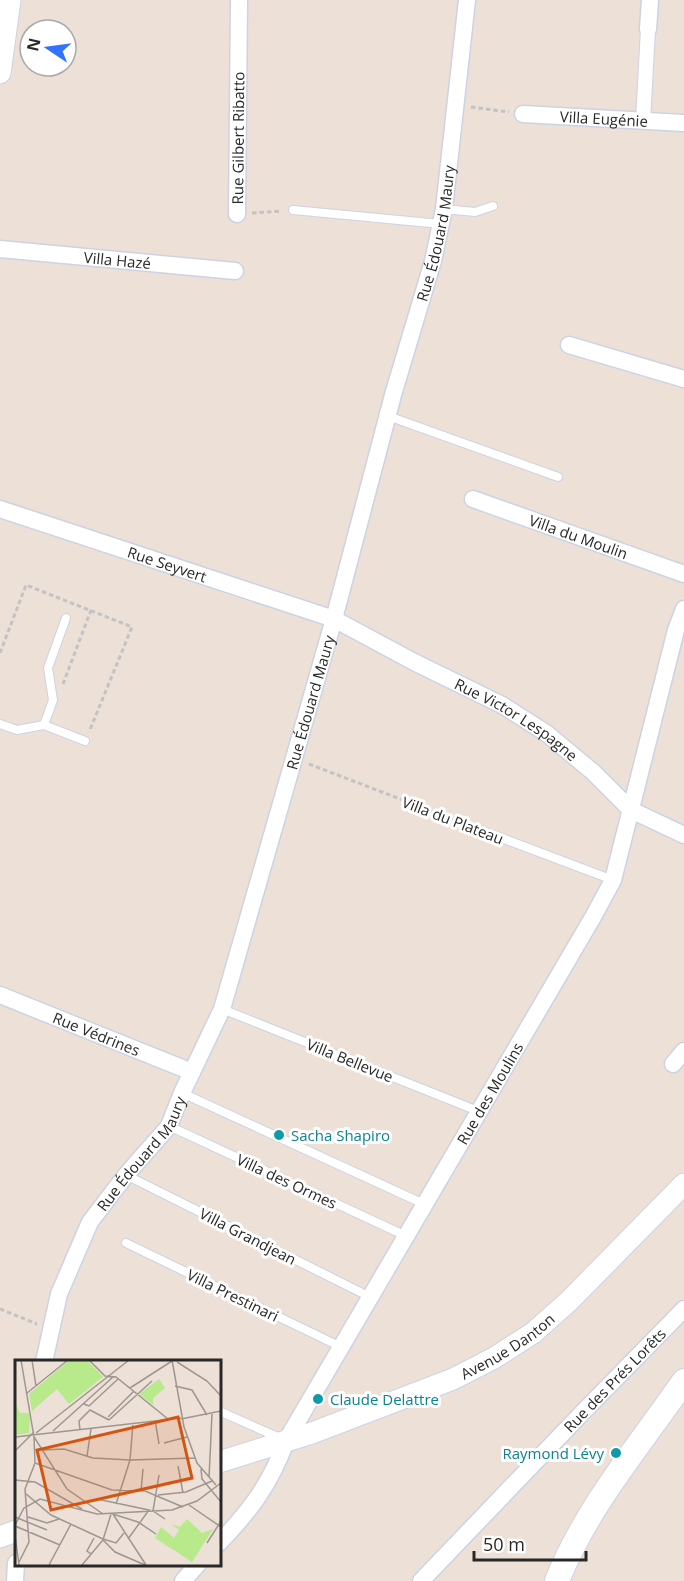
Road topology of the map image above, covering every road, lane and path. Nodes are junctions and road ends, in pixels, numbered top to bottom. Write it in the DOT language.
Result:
graph roads {
  1 [pos="10,0"];
  2 [pos="239,0"];
  3 [pos="467,0"];
  4 [pos="650,0"];
  5 [pos="648,28"];
  6 [pos="0,73"];
  7 [pos="456,105"];
  8 [pos="523,114"];
  9 [pos="643,121"];
  10 [pos="684,123"];
  11 [pos="493,206"];
  12 [pos="292,210"];
  13 [pos="237,214"];
  14 [pos="443,216"];
  15 [pos="0,249"];
  16 [pos="235,271"];
  17 [pos="569,345"];
  18 [pos="684,379"];
  19 [pos="388,416"];
  20 [pos="558,477"];
  21 [pos="473,499"];
  22 [pos="0,509"];
  23 [pos="684,574"];
  24 [pos="684,609"];
  25 [pos="91,610"];
  26 [pos="66,618"];
  27 [pos="334,619"];
  28 [pos="0,653"];
  29 [pos="53,700"];
  30 [pos="0,724"];
  31 [pos="44,725"];
  32 [pos="86,741"];
  33 [pos="293,759"];
  34 [pos="631,810"];
  35 [pos="470,826"];
  36 [pos="684,835"];
  37 [pos="613,880"];
  38 [pos="0,995"];
  39 [pos="222,1009"];
  40 [pos="192,1072"];
  41 [pos="182,1093"];
  42 [pos="478,1111"];
  43 [pos="169,1126"];
  44 [pos="126,1174"];
  45 [pos="684,1184"];
  46 [pos="424,1204"];
  47 [pos="405,1236"];
  48 [pos="126,1243"];
  49 [pos="370,1298"];
  50 [pos="684,1309"];
  51 [pos="0,1310"];
  52 [pos="51,1330"];
  53 [pos="341,1347"];
  54 [pos="44,1360"];
  55 [pos="684,1381"];
  56 [pos="220,1411"];
  57 [pos="286,1441"];
  58 [pos="220,1462"];
  59 [pos="15,1531"];
  60 [pos="0,1537"];
  61 [pos="220,1542"];
  62 [pos="16,1566"];
  63 [pos="196,1566"];
  64 [pos="15,1581"];
  65 [pos="183,1581"];
  66 [pos="421,1581"];
  67 [pos="557,1581"];
  1 -- 6 [label="street"];
  2 -- 13 [label="street, Rue Gilbert Ribatto"];
  3 -- 7 [label="street, Rue Édouard Maury"];
  4 -- 5 [label="street"];
  5 -- 9 [label="street, Villa Eugénie"];
  7 -- 8 [label="path"];
  7 -- 14 [label="street, Rue Édouard Maury"];
  8 -- 9 [label="street, Villa Eugénie"];
  9 -- 10 [label="street, Villa Eugénie"];
  11 -- 14 [label="lane"];
  12 -- 13 [label="path, Rue Gilbert Ribatto"];
  12 -- 14 [label="lane"];
  14 -- 19 [label="street, Rue Édouard Maury"];
  15 -- 16 [label="street, Villa Hazé"];
  17 -- 18 [label="street"];
  19 -- 20 [label="lane"];
  19 -- 27 [label="street, Rue Édouard Maury"];
  21 -- 23 [label="street, Villa du Moulin"];
  22 -- 27 [label="street, Rue Seyvert"];
  24 -- 34 [label="street, Rue des Moulins"];
  25 -- 28 [label="path"];
  25 -- 29 [label="path"];
  25 -- 32 [label="path"];
  26 -- 29 [label="lane"];
  27 -- 33 [label="street, Rue Édouard Maury"];
  27 -- 34 [label="street, Rue Victor Lespagne"];
  29 -- 31 [label="lane"];
  30 -- 31 [label="lane"];
  31 -- 32 [label="lane"];
  33 -- 35 [label="path, Villa du Plateau"];
  33 -- 39 [label="street, Rue Édouard Maury"];
  34 -- 36 [label="street, Rue Victor Lespagne"];
  34 -- 37 [label="street, Rue des Moulins"];
  35 -- 37 [label="lane, Villa du Plateau"];
  37 -- 42 [label="street, Rue des Moulins"];
  38 -- 40 [label="street, Rue Védrines"];
  39 -- 40 [label="street, Rue Édouard Maury"];
  39 -- 42 [label="lane, Villa Bellevue"];
  40 -- 41 [label="street, Rue Édouard Maury"];
  41 -- 43 [label="street, Rue Édouard Maury"];
  41 -- 46 [label="lane"];
  42 -- 46 [label="street, Rue des Moulins"];
  43 -- 44 [label="street, Rue Édouard Maury"];
  43 -- 47 [label="lane, Villa des Ormes"];
  44 -- 49 [label="lane, Villa Grandjean"];
  44 -- 52 [label="street, Rue Édouard Maury"];
  45 -- 57 [label="street, Avenue Danton"];
  46 -- 47 [label="street, Rue des Moulins"];
  47 -- 49 [label="street, Rue des Moulins"];
  48 -- 53 [label="lane, Villa Prestinari"];
  49 -- 53 [label="street, Rue des Moulins"];
  50 -- 66 [label="street, Rue des Prés Lorêts"];
  51 -- 52 [label="path"];
  52 -- 54 [label="street, Rue Édouard Maury"];
  53 -- 57 [label="street, Rue des Moulins"];
  55 -- 67 [label="main road"];
  56 -- 57 [label="lane"];
  57 -- 58 [label="street, Avenue Danton"];
  57 -- 61 [label="street, Rue des Moulins"];
  59 -- 60 [label="street"];
  62 -- 64 [label="street"];
  63 -- 65 [label="street"];
}
